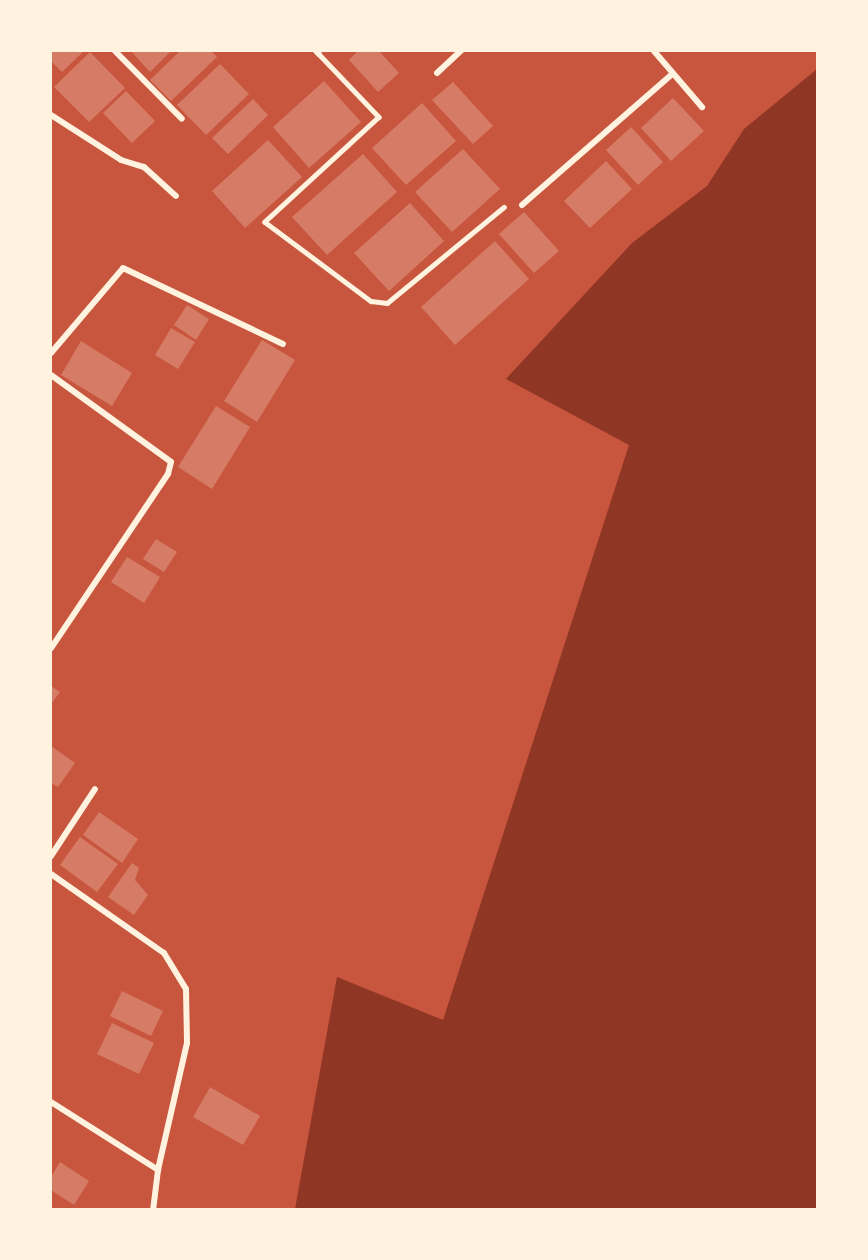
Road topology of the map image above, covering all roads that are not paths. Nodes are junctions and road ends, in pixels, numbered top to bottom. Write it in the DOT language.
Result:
graph roads {
  1 [pos="115,51"];
  2 [pos="461,51"];
  3 [pos="654,51"];
  4 [pos="318,53"];
  5 [pos="437,73"];
  6 [pos="672,74"];
  7 [pos="702,107"];
  8 [pos="51,115"];
  9 [pos="182,119"];
  10 [pos="176,196"];
  11 [pos="522,205"];
  12 [pos="504,207"];
  13 [pos="282,344"];
  14 [pos="51,353"];
  15 [pos="51,375"];
  16 [pos="51,648"];
  17 [pos="95,789"];
  18 [pos="51,856"];
  19 [pos="51,874"];
  20 [pos="51,1102"];
  21 [pos="158,1170"];
  22 [pos="153,1209"];
  1 -- 9 [label="street"];
  2 -- 5 [label="street"];
  3 -- 6 [label="street"];
  4 -- 12 [label="lane"];
  6 -- 7 [label="street"];
  6 -- 11 [label="street"];
  8 -- 10 [label="street"];
  13 -- 14 [label="street"];
  15 -- 16 [label="street"];
  17 -- 18 [label="street"];
  19 -- 21 [label="street"];
  20 -- 21 [label="street"];
  21 -- 22 [label="street"];
}
